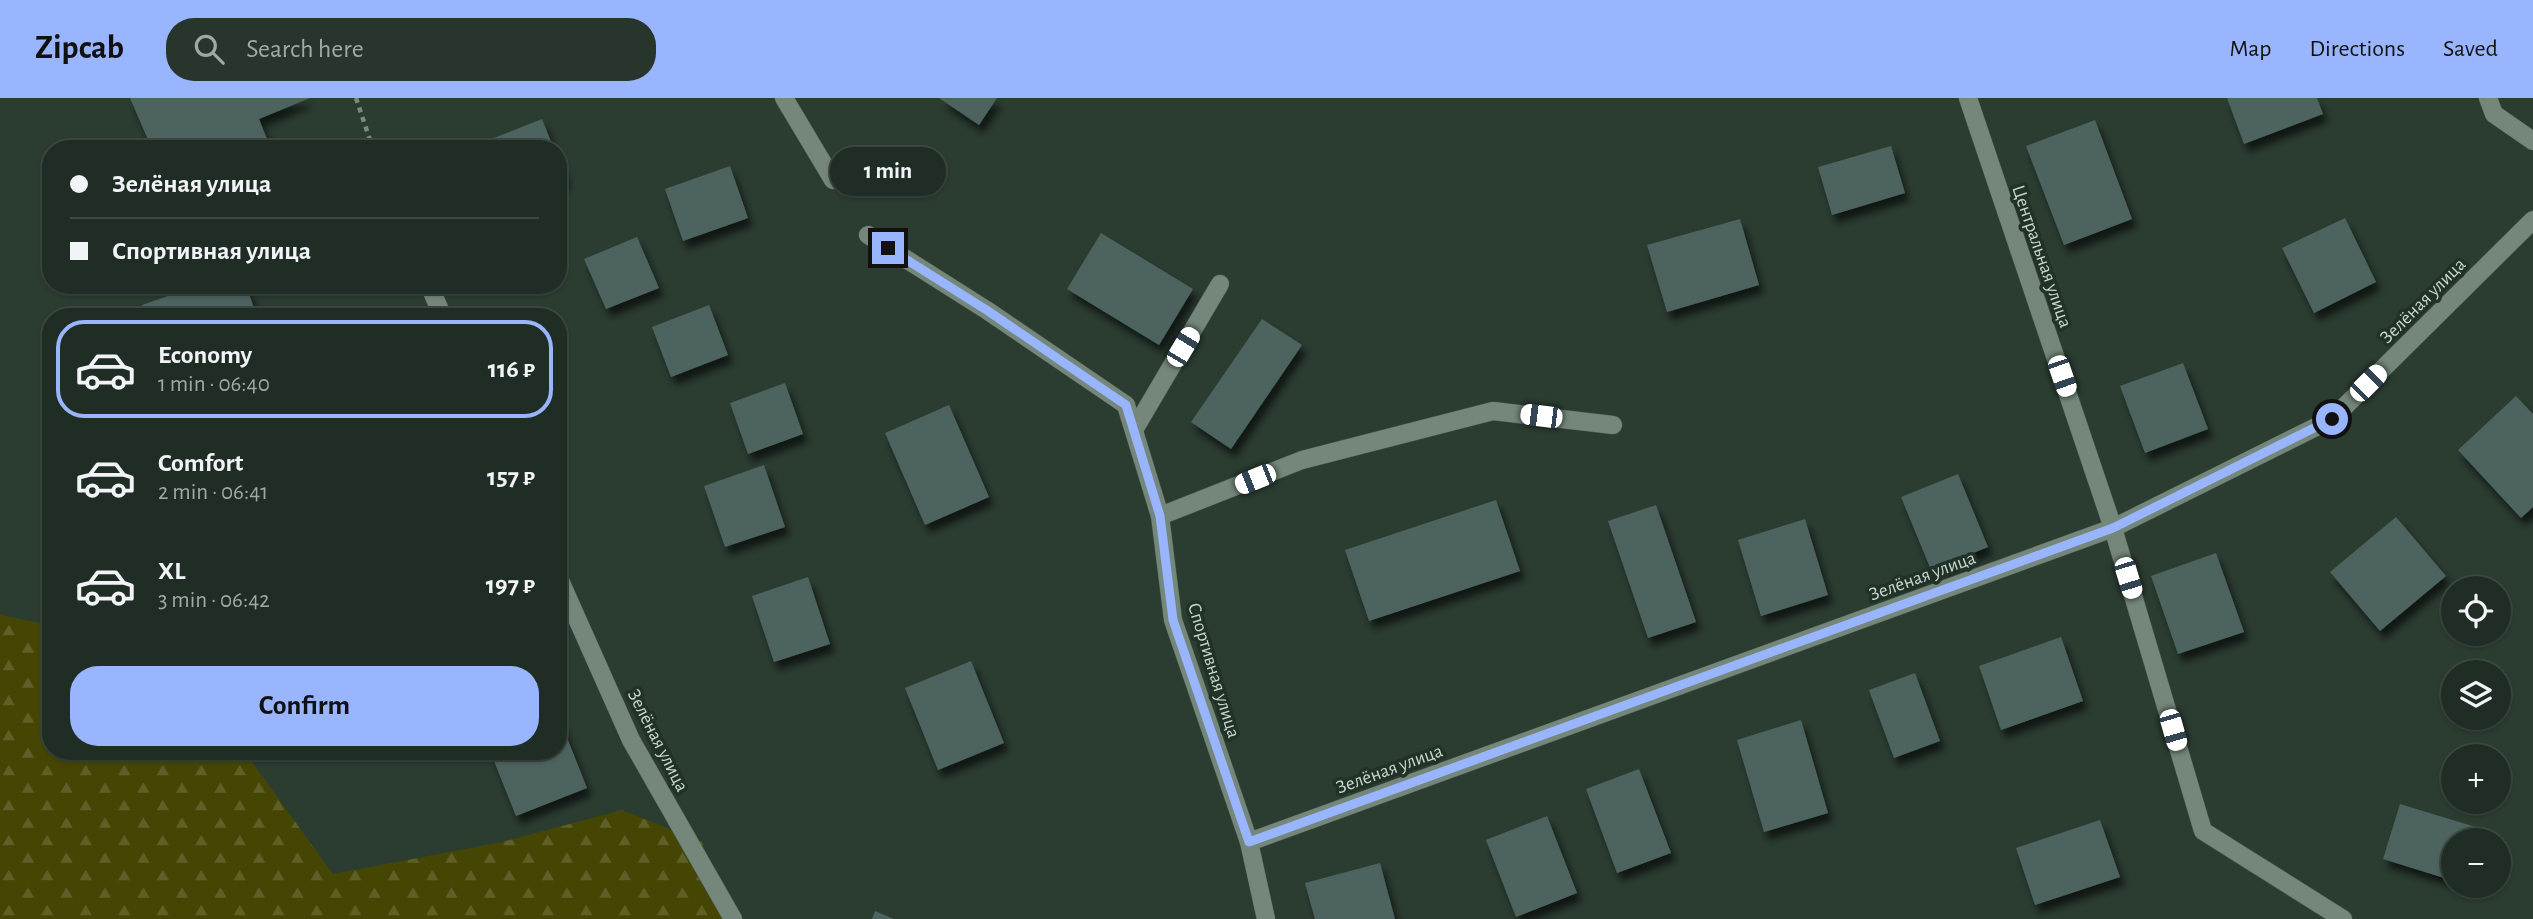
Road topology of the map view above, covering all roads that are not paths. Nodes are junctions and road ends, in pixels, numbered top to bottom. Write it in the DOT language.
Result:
graph roads {
  1 [pos="784,98"];
  2 [pos="1968,98"];
  3 [pos="2488,98"];
  4 [pos="2533,141"];
  5 [pos="833,180"];
  6 [pos="2533,220"];
  7 [pos="868,236"];
  8 [pos="1220,284"];
  9 [pos="1612,425"];
  10 [pos="1133,430"];
  11 [pos="1160,516"];
  12 [pos="2113,528"];
  13 [pos="567,596"];
  14 [pos="1249,842"];
  15 [pos="733,919"];
  16 [pos="1266,919"];
  17 [pos="2343,919"];
  1 -- 5 [label="street"];
  2 -- 12 [label="street, Центральная улица"];
  3 -- 4 [label="street"];
  6 -- 12 [label="street, Зелёная улица"];
  7 -- 10 [label="street, Спортивная улица"];
  8 -- 10 [label="street"];
  9 -- 11 [label="street"];
  10 -- 11 [label="street, Спортивная улица"];
  11 -- 14 [label="street, Спортивная улица"];
  12 -- 14 [label="street, Зелёная улица"];
  12 -- 17 [label="street, Центральная улица"];
  13 -- 15 [label="street, Зелёная улица"];
  14 -- 16 [label="street, Спортивная улица"];
}
